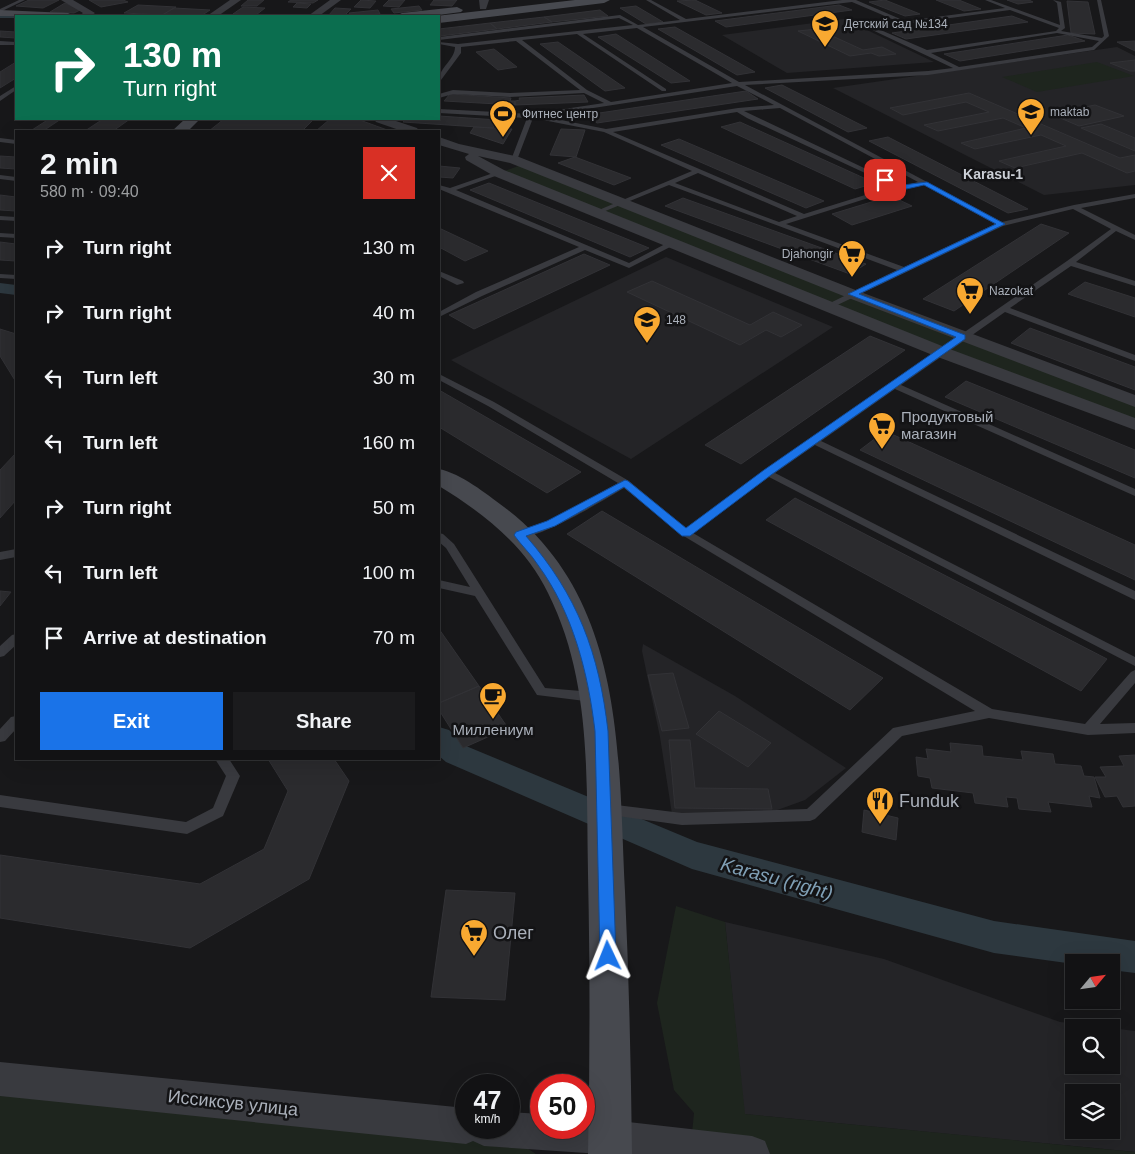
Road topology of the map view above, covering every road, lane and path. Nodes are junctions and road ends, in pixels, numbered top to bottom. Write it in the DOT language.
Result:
graph roads {
  1 [pos="23,0"];
  2 [pos="66,0"];
  3 [pos="236,0"];
  4 [pos="336,0"];
  5 [pos="548,0"];
  6 [pos="604,0"];
  7 [pos="648,0"];
  8 [pos="852,0"];
  9 [pos="987,0"];
  10 [pos="1055,0"];
  11 [pos="1099,0"];
  12 [pos="491,6"];
  13 [pos="1010,9"];
  14 [pos="0,12"];
  15 [pos="51,15"];
  16 [pos="86,15"];
  17 [pos="214,15"];
  18 [pos="314,15"];
  19 [pos="411,15"];
  20 [pos="440,19"];
  21 [pos="0,20"];
  22 [pos="15,21"];
  23 [pos="686,21"];
  24 [pos="904,23"];
  25 [pos="638,26"];
  26 [pos="1063,28"];
  27 [pos="577,32"];
  28 [pos="1057,32"];
  29 [pos="440,38"];
  30 [pos="518,40"];
  31 [pos="1103,40"];
  32 [pos="0,43"];
  33 [pos="440,43"];
  34 [pos="15,44"];
  35 [pos="458,46"];
  36 [pos="926,52"];
  37 [pos="958,68"];
  38 [pos="440,78"];
  39 [pos="739,84"];
  40 [pos="15,89"];
  41 [pos="664,90"];
  42 [pos="585,91"];
  43 [pos="440,96"];
  44 [pos="0,99"];
  45 [pos="610,104"];
  46 [pos="782,106"];
  47 [pos="738,110"];
  48 [pos="440,111"];
  49 [pos="531,116"];
  50 [pos="192,120"];
  51 [pos="383,120"];
  52 [pos="180,130"];
  53 [pos="410,130"];
  54 [pos="606,130"];
  55 [pos="0,140"];
  56 [pos="440,141"];
  57 [pos="15,142"];
  58 [pos="455,147"];
  59 [pos="514,160"];
  60 [pos="698,171"];
  61 [pos="499,173"];
  62 [pos="0,177"];
  63 [pos="15,178"];
  64 [pos="669,183"];
  65 [pos="925,183"];
  66 [pos="440,188"];
  67 [pos="902,188"];
  68 [pos="450,190"];
  69 [pos="1135,196"];
  70 [pos="622,203"];
  71 [pos="1074,207"];
  72 [pos="596,214"];
  73 [pos="804,216"];
  74 [pos="0,218"];
  75 [pos="15,219"];
  76 [pos="780,224"];
  77 [pos="1001,224"];
  78 [pos="1116,228"];
  79 [pos="0,235"];
  80 [pos="15,236"];
  81 [pos="1135,238"];
  82 [pos="672,244"];
  83 [pos="583,248"];
  84 [pos="1070,263"];
  85 [pos="904,270"];
  86 [pos="440,273"];
  87 [pos="0,276"];
  88 [pos="15,277"];
  89 [pos="460,283"];
  90 [pos="1135,284"];
  91 [pos="852,294"];
  92 [pos="829,307"];
  93 [pos="1004,309"];
  94 [pos="440,314"];
  95 [pos="962,337"];
  96 [pos="941,352"];
  97 [pos="1135,358"];
  98 [pos="440,378"];
  99 [pos="894,385"];
  100 [pos="1135,402"];
  101 [pos="1135,424"];
  102 [pos="814,441"];
  103 [pos="768,472"];
  104 [pos="440,477"];
  105 [pos="625,483"];
  106 [pos="1135,493"];
  107 [pos="686,533"];
  108 [pos="519,535"];
  109 [pos="440,537"];
  110 [pos="15,553"];
  111 [pos="0,556"];
  112 [pos="440,584"];
  113 [pos="479,593"];
  114 [pos="1135,596"];
  115 [pos="15,639"];
  116 [pos="0,653"];
  117 [pos="1135,662"];
  118 [pos="1135,675"];
  119 [pos="598,698"];
  120 [pos="989,713"];
  121 [pos="15,722"];
  122 [pos="1135,728"];
  123 [pos="1088,730"];
  124 [pos="0,737"];
  125 [pos="223,760"];
  126 [pos="0,801"];
  127 [pos="604,809"];
  128 [pos="0,1080"];
  129 [pos="455,1125"];
  130 [pos="520,1134"];
  131 [pos="611,1148"];
  132 [pos="752,1154"];
  1 -- 14 [label="lane"];
  2 -- 16 [label="street"];
  3 -- 17 [label="street"];
  4 -- 18 [label="street"];
  5 -- 12 [label="main road"];
  6 -- 12 [label="main road"];
  7 -- 23 [label="lane"];
  8 -- 23 [label="lane"];
  8 -- 24 [label="lane"];
  9 -- 13 [label="lane"];
  10 -- 26 [label="lane"];
  11 -- 31 [label="lane"];
  12 -- 19 [label="main road"];
  12 -- 20 [label="main road"];
  13 -- 24 [label="lane"];
  13 -- 26 [label="lane"];
  14 -- 15 [label="main road"];
  21 -- 22 [label="main road"];
  23 -- 25 [label="lane"];
  24 -- 36 [label="lane"];
  25 -- 27 [label="lane"];
  25 -- 29 [label="lane"];
  25 -- 39 [label="lane"];
  26 -- 28 [label="lane"];
  27 -- 30 [label="lane"];
  27 -- 41 [label="lane"];
  28 -- 31 [label="lane"];
  28 -- 36 [label="lane"];
  30 -- 35 [label="lane"];
  30 -- 42 [label="lane"];
  31 -- 37 [label="lane"];
  32 -- 34 [label="lane"];
  33 -- 35 [label="lane"];
  35 -- 38 [label="lane"];
  36 -- 37 [label="lane"];
  37 -- 39 [label="lane"];
  39 -- 45 [label="lane"];
  39 -- 46 [label="lane"];
  40 -- 44 [label="lane"];
  42 -- 43 [label="lane"];
  42 -- 45 [label="lane"];
  45 -- 49 [label="lane"];
  46 -- 47 [label="lane"];
  46 -- 65 [label="lane"];
  47 -- 54 [label="lane"];
  47 -- 67 [label="lane"];
  48 -- 49 [label="lane"];
  49 -- 54 [label="lane"];
  49 -- 59 [label="lane"];
  50 -- 52 [label="main road"];
  51 -- 53 [label="street"];
  54 -- 60 [label="lane"];
  55 -- 57 [label="lane"];
  56 -- 58 [label="street"];
  58 -- 59 [label="street"];
  58 -- 61 [label="street"];
  59 -- 70 [label="street"];
  60 -- 64 [label="lane"];
  60 -- 73 [label="lane"];
  61 -- 68 [label="lane"];
  61 -- 72 [label="street"];
  62 -- 63 [label="lane"];
  64 -- 70 [label="lane"];
  64 -- 76 [label="lane"];
  65 -- 67 [label="lane"];
  65 -- 77 [label="lane"];
  66 -- 68 [label="lane"];
  67 -- 73 [label="lane"];
  68 -- 83 [label="lane"];
  69 -- 71 [label="lane"];
  70 -- 72 [label="lane"];
  70 -- 91 [label="street"];
  71 -- 77 [label="lane"];
  71 -- 78 [label="lane"];
  72 -- 82 [label="street"];
  73 -- 76 [label="lane"];
  74 -- 75 [label="lane"];
  76 -- 85 [label="lane"];
  77 -- 85 [label="lane"];
  78 -- 81 [label="lane"];
  78 -- 84 [label="lane"];
  79 -- 80 [label="lane"];
  82 -- 83 [label="lane"];
  82 -- 92 [label="street"];
  83 -- 94 [label="lane"];
  84 -- 90 [label="lane"];
  84 -- 93 [label="lane"];
  85 -- 91 [label="lane"];
  86 -- 89 [label="lane"];
  87 -- 88 [label="lane"];
  91 -- 92 [label="lane"];
  91 -- 95 [label="street"];
  92 -- 96 [label="street"];
  93 -- 95 [label="lane"];
  93 -- 97 [label="lane"];
  95 -- 96 [label="lane"];
  95 -- 100 [label="street"];
  96 -- 99 [label="lane"];
  96 -- 101 [label="street"];
  98 -- 105 [label="lane"];
  99 -- 102 [label="lane"];
  99 -- 106 [label="lane"];
  102 -- 103 [label="lane"];
  102 -- 114 [label="lane"];
  103 -- 107 [label="lane"];
  103 -- 117 [label="lane"];
  104 -- 108 [label="main road"];
  105 -- 107 [label="lane"];
  105 -- 108 [label="lane"];
  107 -- 120 [label="lane"];
  108 -- 119 [label="main road"];
  109 -- 113 [label="lane"];
  110 -- 111 [label="lane"];
  112 -- 113 [label="lane"];
  113 -- 119 [label="lane"];
  115 -- 116 [label="lane"];
  118 -- 123 [label="lane"];
  119 -- 127 [label="main road"];
  120 -- 123 [label="lane"];
  120 -- 127 [label="lane"];
  121 -- 124 [label="lane"];
  122 -- 123 [label="lane"];
  125 -- 126 [label="lane"];
  127 -- 131 [label="main road"];
  128 -- 129 [label="street, Иссиксув улица"];
  130 -- 131 [label="street"];
  131 -- 132 [label="street"];
}
